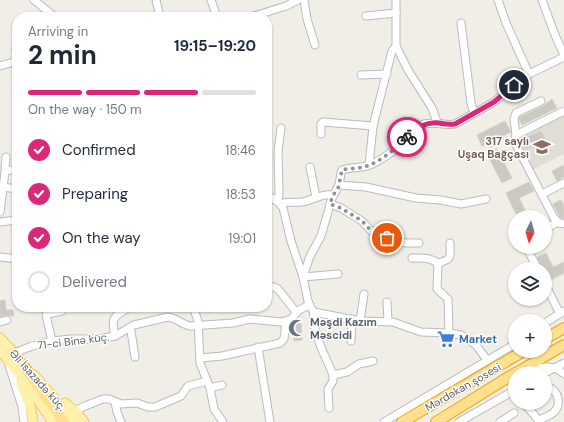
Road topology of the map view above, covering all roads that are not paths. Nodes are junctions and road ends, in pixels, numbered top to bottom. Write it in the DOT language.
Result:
graph roads {
  1 [pos="34,0"];
  2 [pos="156,0"];
  3 [pos="211,0"];
  4 [pos="298,0"];
  5 [pos="304,0"];
  6 [pos="396,0"];
  7 [pos="498,0"];
  8 [pos="542,0"];
  9 [pos="46,12"];
  10 [pos="159,12"];
  11 [pos="215,12"];
  12 [pos="267,12"];
  13 [pos="396,13"];
  14 [pos="366,16"];
  15 [pos="461,23"];
  16 [pos="315,44"];
  17 [pos="396,46"];
  18 [pos="564,56"];
  19 [pos="12,62"];
  20 [pos="0,66"];
  21 [pos="387,74"];
  22 [pos="529,74"];
  23 [pos="361,75"];
  24 [pos="541,101"];
  25 [pos="564,111"];
  26 [pos="474,113"];
  27 [pos="437,122"];
  28 [pos="373,126"];
  29 [pos="281,128"];
  30 [pos="321,134"];
  31 [pos="516,135"];
  32 [pos="6,157"];
  33 [pos="369,165"];
  34 [pos="310,167"];
  35 [pos="6,170"];
  36 [pos="12,171"];
  37 [pos="2,182"];
  38 [pos="564,183"];
  39 [pos="339,185"];
  40 [pos="12,187"];
  41 [pos="542,194"];
  42 [pos="333,195"];
  43 [pos="316,197"];
  44 [pos="272,198"];
  45 [pos="486,198"];
  46 [pos="279,203"];
  47 [pos="330,204"];
  48 [pos="0,212"];
  49 [pos="12,221"];
  50 [pos="0,222"];
  51 [pos="557,222"];
  52 [pos="564,224"];
  53 [pos="552,225"];
  54 [pos="419,243"];
  55 [pos="450,243"];
  56 [pos="0,257"];
  57 [pos="12,258"];
  58 [pos="412,258"];
  59 [pos="438,262"];
  60 [pos="338,274"];
  61 [pos="303,278"];
  62 [pos="272,287"];
  63 [pos="364,294"];
  64 [pos="552,296"];
  65 [pos="387,302"];
  66 [pos="309,305"];
  67 [pos="58,312"];
  68 [pos="122,312"];
  69 [pos="195,312"];
  70 [pos="296,312"];
  71 [pos="314,312"];
  72 [pos="562,312"];
  73 [pos="552,318"];
  74 [pos="352,319"];
  75 [pos="286,321"];
  76 [pos="360,321"];
  77 [pos="388,321"];
  78 [pos="199,325"];
  79 [pos="129,328"];
  80 [pos="564,328"];
  81 [pos="449,333"];
  82 [pos="552,335"];
  83 [pos="115,336"];
  84 [pos="0,338"];
  85 [pos="52,341"];
  86 [pos="351,341"];
  87 [pos="564,345"];
  88 [pos="258,347"];
  89 [pos="508,348"];
  90 [pos="0,350"];
  91 [pos="11,356"];
  92 [pos="136,357"];
  93 [pos="200,358"];
  94 [pos="512,358"];
  95 [pos="487,360"];
  96 [pos="373,361"];
  97 [pos="564,363"];
  98 [pos="528,366"];
  99 [pos="561,370"];
  100 [pos="332,375"];
  101 [pos="508,378"];
  102 [pos="208,384"];
  103 [pos="222,385"];
  104 [pos="552,389"];
  105 [pos="508,394"];
  106 [pos="54,396"];
  107 [pos="115,402"];
  108 [pos="329,408"];
  109 [pos="532,410"];
  110 [pos="75,411"];
  111 [pos="514,413"];
  112 [pos="540,421"];
  113 [pos="24,422"];
  114 [pos="33,422"];
  115 [pos="53,422"];
  116 [pos="64,422"];
  117 [pos="75,422"];
  118 [pos="84,422"];
  119 [pos="121,422"];
  120 [pos="223,422"];
  121 [pos="270,422"];
  122 [pos="384,422"];
  123 [pos="402,422"];
  124 [pos="436,422"];
  125 [pos="459,422"];
  126 [pos="500,422"];
  1 -- 9 [label="street"];
  2 -- 10 [label="street"];
  3 -- 11 [label="street"];
  4 -- 12 [label="street"];
  5 -- 16 [label="street"];
  6 -- 13 [label="street"];
  7 -- 22 [label="street"];
  8 -- 18 [label="street"];
  13 -- 14 [label="street"];
  13 -- 17 [label="street"];
  15 -- 26 [label="street"];
  17 -- 21 [label="street"];
  17 -- 27 [label="street"];
  18 -- 22 [label="street"];
  19 -- 20 [label="street"];
  21 -- 23 [label="street"];
  21 -- 28 [label="street"];
  22 -- 26 [label="street"];
  24 -- 31 [label="street"];
  25 -- 31 [label="street"];
  26 -- 27 [label="street"];
  27 -- 33 [label="street"];
  28 -- 30 [label="street"];
  28 -- 33 [label="street"];
  29 -- 46 [label="street"];
  31 -- 41 [label="street"];
  32 -- 35 [label="street"];
  33 -- 39 [label="street"];
  34 -- 43 [label="street"];
  35 -- 36 [label="street"];
  35 -- 37 [label="street"];
  37 -- 40 [label="street"];
  37 -- 48 [label="street"];
  38 -- 41 [label="street"];
  39 -- 42 [label="street"];
  39 -- 45 [label="street"];
  41 -- 51 [label="street"];
  42 -- 43 [label="street"];
  42 -- 47 [label="street"];
  43 -- 46 [label="street"];
  44 -- 46 [label="street"];
  46 -- 61 [label="street"];
  47 -- 54 [label="street"];
  47 -- 61 [label="street"];
  49 -- 50 [label="street"];
  51 -- 52 [label="street"];
  51 -- 53 [label="street"];
  55 -- 59 [label="street"];
  56 -- 57 [label="street"];
  58 -- 59 [label="street"];
  59 -- 81 [label="street"];
  60 -- 61 [label="street"];
  61 -- 66 [label="street"];
  62 -- 70 [label="street"];
  63 -- 76 [label="street"];
  64 -- 72 [label="street"];
  65 -- 77 [label="street"];
  66 -- 70 [label="street"];
  66 -- 71 [label="street"];
  67 -- 85 [label="street"];
  68 -- 83 [label="street"];
  69 -- 78 [label="street"];
  70 -- 75 [label="street"];
  71 -- 74 [label="street"];
  71 -- 100 [label="street"];
  72 -- 73 [label="street"];
  74 -- 76 [label="street"];
  74 -- 86 [label="street"];
  75 -- 78 [label="street, 71-ci Binə küç."];
  75 -- 88 [label="street"];
  76 -- 77 [label="street"];
  77 -- 81 [label="street"];
  78 -- 79 [label="street, 71-ci Binə küç."];
  78 -- 93 [label="street"];
  79 -- 83 [label="street, 71-ci Binə küç."];
  79 -- 92 [label="street"];
  80 -- 82 [label="highway"];
  81 -- 95 [label="street"];
  83 -- 85 [label="street, 71-ci Binə küç."];
  84 -- 91 [label="main road, Əli İsazadə küç."];
  85 -- 91 [label="street, 71-ci Binə küç."];
  87 -- 98 [label="highway, Mərdəkan şosesi"];
  88 -- 93 [label="street"];
  88 -- 121 [label="street"];
  89 -- 95 [label="street"];
  90 -- 91 [label="main road, Əli İsazadə küç."];
  91 -- 106 [label="main road, Əli İsazadə küç."];
  91 -- 113 [label="street"];
  91 -- 114 [label="main road"];
  91 -- 115 [label="main road"];
  91 -- 116 [label="highway"];
  93 -- 102 [label="street"];
  94 -- 123 [label="highway, Mərdəkan şosesi"];
  95 -- 122 [label="street"];
  96 -- 100 [label="street"];
  97 -- 99 [label="street"];
  100 -- 108 [label="street"];
  101 -- 124 [label="highway, Mərdəkan şosesi"];
  102 -- 103 [label="street"];
  102 -- 107 [label="street"];
  102 -- 120 [label="street"];
  104 -- 112 [label="street"];
  105 -- 125 [label="street"];
  106 -- 110 [label="main road"];
  106 -- 117 [label="main road, Əli İsazadə küç."];
  107 -- 110 [label="street"];
  107 -- 119 [label="street"];
  109 -- 112 [label="street"];
  110 -- 118 [label="main road"];
  111 -- 126 [label="street"];
}
